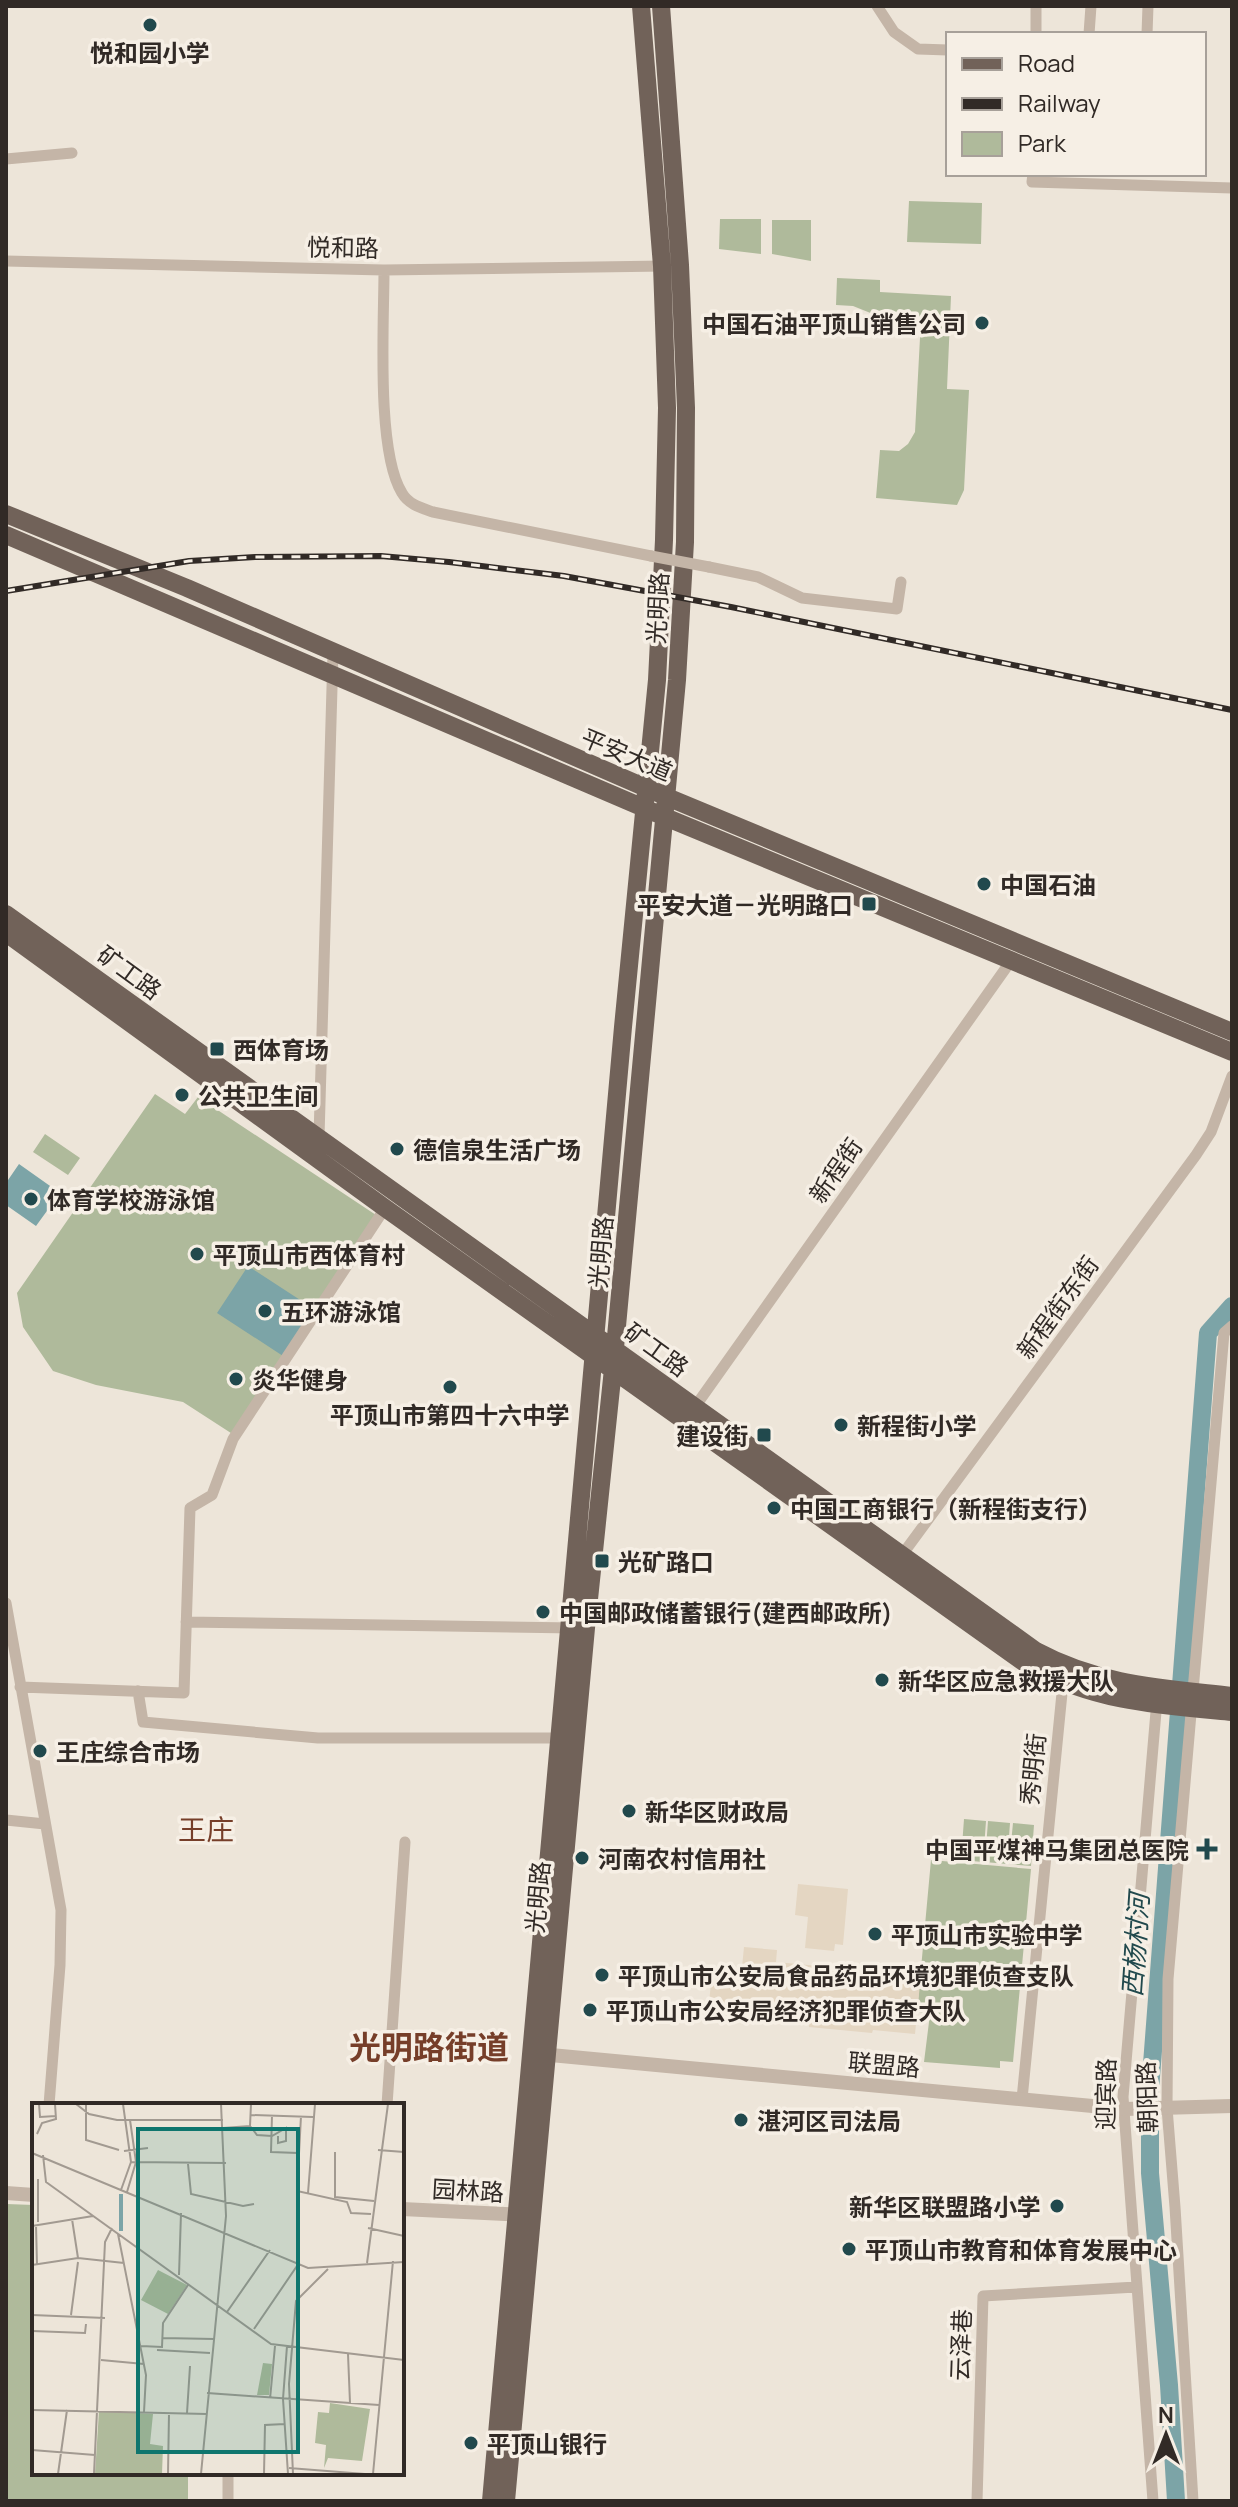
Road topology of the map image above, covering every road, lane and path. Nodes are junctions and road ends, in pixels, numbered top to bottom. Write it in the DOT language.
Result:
graph roads {
  1 [pos="641,6"];
  2 [pos="661,6"];
  3 [pos="877,6"];
  4 [pos="1036,6"];
  5 [pos="1091,6"];
  6 [pos="1148,6"];
  7 [pos="1036,32"];
  8 [pos="1089,32"];
  9 [pos="1147,32"];
  10 [pos="946,50"];
  11 [pos="72,153"];
  12 [pos="6,159"];
  13 [pos="1033,176"];
  14 [pos="1129,179"];
  15 [pos="1232,188"];
  16 [pos="6,261"];
  17 [pos="671,266"];
  18 [pos="384,270"];
  19 [pos="6,514"];
  20 [pos="6,535"];
  21 [pos="901,582"];
  22 [pos="333,653"];
  23 [pos="332,673"];
  24 [pos="646,788"];
  25 [pos="667,797"];
  26 [pos="644,808"];
  27 [pos="665,817"];
  28 [pos="6,914"];
  29 [pos="6,933"];
  30 [pos="1016,952"];
  31 [pos="1232,1032"];
  32 [pos="1232,1052"];
  33 [pos="1232,1076"];
  34 [pos="319,1137"];
  35 [pos="385,1208"];
  36 [pos="1232,1326"];
  37 [pos="596,1335"];
  38 [pos="615,1347"];
  39 [pos="594,1356"];
  40 [pos="613,1369"];
  41 [pos="690,1414"];
  42 [pos="902,1555"];
  43 [pos="6,1603"];
  44 [pos="186,1622"];
  45 [pos="578,1628"];
  46 [pos="1063,1683"];
  47 [pos="20,1687"];
  48 [pos="138,1691"];
  49 [pos="1232,1696"];
  50 [pos="1163,1697"];
  51 [pos="1191,1700"];
  52 [pos="1232,1712"];
  53 [pos="560,1738"];
  54 [pos="6,1820"];
  55 [pos="45,1824"];
  56 [pos="405,1842"];
  57 [pos="539,2054"];
  58 [pos="1022,2099"];
  59 [pos="49,2103"];
  60 [pos="387,2103"];
  61 [pos="1232,2106"];
  62 [pos="1164,2108"];
  63 [pos="1128,2109"];
  64 [pos="6,2193"];
  65 [pos="32,2195"];
  66 [pos="404,2209"];
  67 [pos="525,2216"];
  68 [pos="1136,2287"];
  69 [pos="228,2475"];
  70 [pos="228,2501"];
  71 [pos="491,2501"];
  72 [pos="506,2501"];
  73 [pos="977,2501"];
  74 [pos="1153,2501"];
  75 [pos="1193,2501"];
  1 -- 17 [label="main road, 光明路"];
  2 -- 17 [label="main road, 光明路"];
  3 -- 10 [label="street"];
  4 -- 7 [label="street"];
  5 -- 8 [label="street"];
  6 -- 9 [label="street"];
  11 -- 12 [label="street"];
  13 -- 14 [label="street"];
  14 -- 15 [label="street"];
  16 -- 18 [label="street, 悦和路"];
  17 -- 18 [label="street, 悦和路"];
  17 -- 24 [label="main road, 光明路"];
  17 -- 25 [label="main road, 光明路"];
  18 -- 21 [label="street, bridge"];
  19 -- 22 [label="main road, 平安大道"];
  20 -- 23 [label="main road, 平安大道"];
  22 -- 23 [label="street"];
  22 -- 24 [label="main road, 平安大道"];
  23 -- 26 [label="main road, 平安大道"];
  23 -- 34 [label="street"];
  24 -- 25 [label="main road, 平安大道"];
  24 -- 26 [label="main road, 光明路"];
  25 -- 27 [label="main road, 光明路"];
  25 -- 30 [label="main road, 平安大道"];
  26 -- 27 [label="main road, 平安大道"];
  26 -- 37 [label="main road, 光明路"];
  27 -- 30 [label="main road, 平安大道"];
  27 -- 38 [label="main road, 光明路"];
  28 -- 34 [label="main road, 矿工路"];
  29 -- 35 [label="main road, 矿工路"];
  30 -- 31 [label="main road, 平安大道"];
  30 -- 32 [label="main road, 平安大道"];
  30 -- 41 [label="street, 新程街"];
  33 -- 42 [label="street, 新程街东街"];
  34 -- 37 [label="main road, 矿工路"];
  35 -- 39 [label="main road, 矿工路"];
  35 -- 44 [label="street"];
  36 -- 51 [label="street, 朝阳路"];
  37 -- 38 [label="main road, 矿工路"];
  37 -- 39 [label="main road, 光明路"];
  38 -- 40 [label="main road, 光明路"];
  38 -- 41 [label="main road, 矿工路"];
  39 -- 40 [label="main road, 矿工路"];
  39 -- 45 [label="main road, 光明路"];
  40 -- 41 [label="main road, 矿工路"];
  40 -- 45 [label="main road, 光明路"];
  41 -- 42 [label="main road, 矿工路"];
  41 -- 46 [label="main road, 矿工路"];
  42 -- 50 [label="main road, 矿工路"];
  43 -- 47 [label="street"];
  44 -- 45 [label="street"];
  44 -- 48 [label="street"];
  45 -- 53 [label="main road, 光明路"];
  45 -- 57 [label="main road, 光明路"];
  46 -- 50 [label="main road, 矿工路"];
  46 -- 58 [label="street, 秀明街"];
  47 -- 48 [label="street"];
  47 -- 55 [label="street"];
  48 -- 53 [label="street"];
  49 -- 51 [label="main road, 矿工路"];
  50 -- 51 [label="main road, 矿工路"];
  50 -- 63 [label="street, 迎宾路"];
  51 -- 52 [label="main road, 矿工路"];
  51 -- 62 [label="street, 朝阳路"];
  53 -- 57 [label="main road, 光明路"];
  54 -- 55 [label="street"];
  55 -- 59 [label="street"];
  56 -- 60 [label="street"];
  57 -- 58 [label="street, 联盟路"];
  57 -- 67 [label="main road, 光明路"];
  58 -- 63 [label="street, 联盟路"];
  61 -- 62 [label="street, 联盟路"];
  62 -- 63 [label="street, 联盟路"];
  62 -- 75 [label="street, 朝阳路"];
  63 -- 68 [label="street, 迎宾路"];
  64 -- 65 [label="street"];
  66 -- 67 [label="street, 园林路"];
  67 -- 71 [label="main road, 光明路"];
  67 -- 72 [label="main road, 光明路"];
  68 -- 73 [label="street, 云泽巷"];
  68 -- 74 [label="street, 迎宾路"];
  69 -- 70 [label="street"];
}
